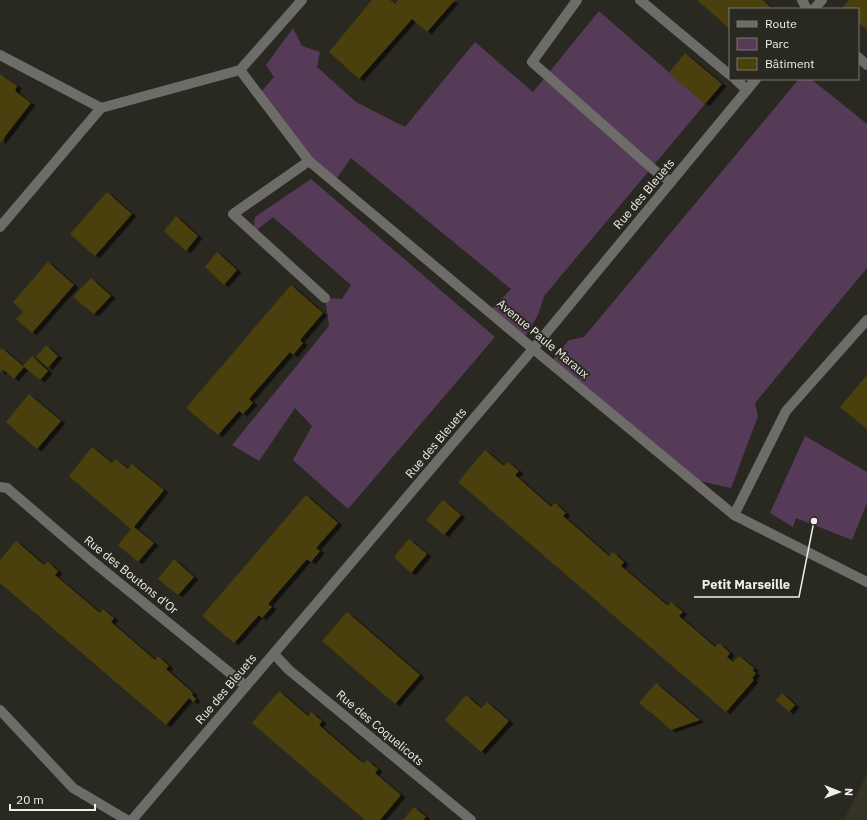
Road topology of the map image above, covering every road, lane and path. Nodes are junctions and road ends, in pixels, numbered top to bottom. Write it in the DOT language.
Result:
graph roads {
  1 [pos="302,0"];
  2 [pos="577,0"];
  3 [pos="640,0"];
  4 [pos="822,0"];
  5 [pos="815,8"];
  6 [pos="0,55"];
  7 [pos="859,58"];
  8 [pos="867,65"];
  9 [pos="240,70"];
  10 [pos="729,74"];
  11 [pos="736,80"];
  12 [pos="755,80"];
  13 [pos="747,90"];
  14 [pos="101,108"];
  15 [pos="309,161"];
  16 [pos="671,182"];
  17 [pos="0,227"];
  18 [pos="325,298"];
  19 [pos="867,320"];
  20 [pos="533,349"];
  21 [pos="0,487"];
  22 [pos="734,515"];
  23 [pos="867,582"];
  24 [pos="274,654"];
  25 [pos="246,686"];
  26 [pos="0,710"];
  27 [pos="127,820"];
  28 [pos="132,820"];
  29 [pos="471,820"];
  1 -- 9 [label="street"];
  2 -- 16 [label="street"];
  3 -- 10 [label="street"];
  4 -- 5 [label="street"];
  6 -- 14 [label="street"];
  7 -- 8 [label="street"];
  9 -- 14 [label="street"];
  9 -- 15 [label="street, Avenue Paule Maraux"];
  11 -- 13 [label="street"];
  12 -- 13 [label="street, Rue des Bleuets"];
  13 -- 16 [label="street, Rue des Bleuets"];
  14 -- 17 [label="street"];
  15 -- 18 [label="street"];
  15 -- 20 [label="street, Avenue Paule Maraux"];
  16 -- 20 [label="street, Rue des Bleuets"];
  19 -- 22 [label="street"];
  20 -- 22 [label="street, Avenue Paule Maraux"];
  20 -- 24 [label="street, Rue des Bleuets"];
  21 -- 25 [label="street, Rue des Boutons d'Or"];
  22 -- 23 [label="street, Avenue Paule Maraux"];
  24 -- 25 [label="street, Rue des Bleuets"];
  24 -- 29 [label="street, Rue des Coquelicots"];
  25 -- 28 [label="street, Rue des Bleuets"];
  26 -- 27 [label="street"];
}
